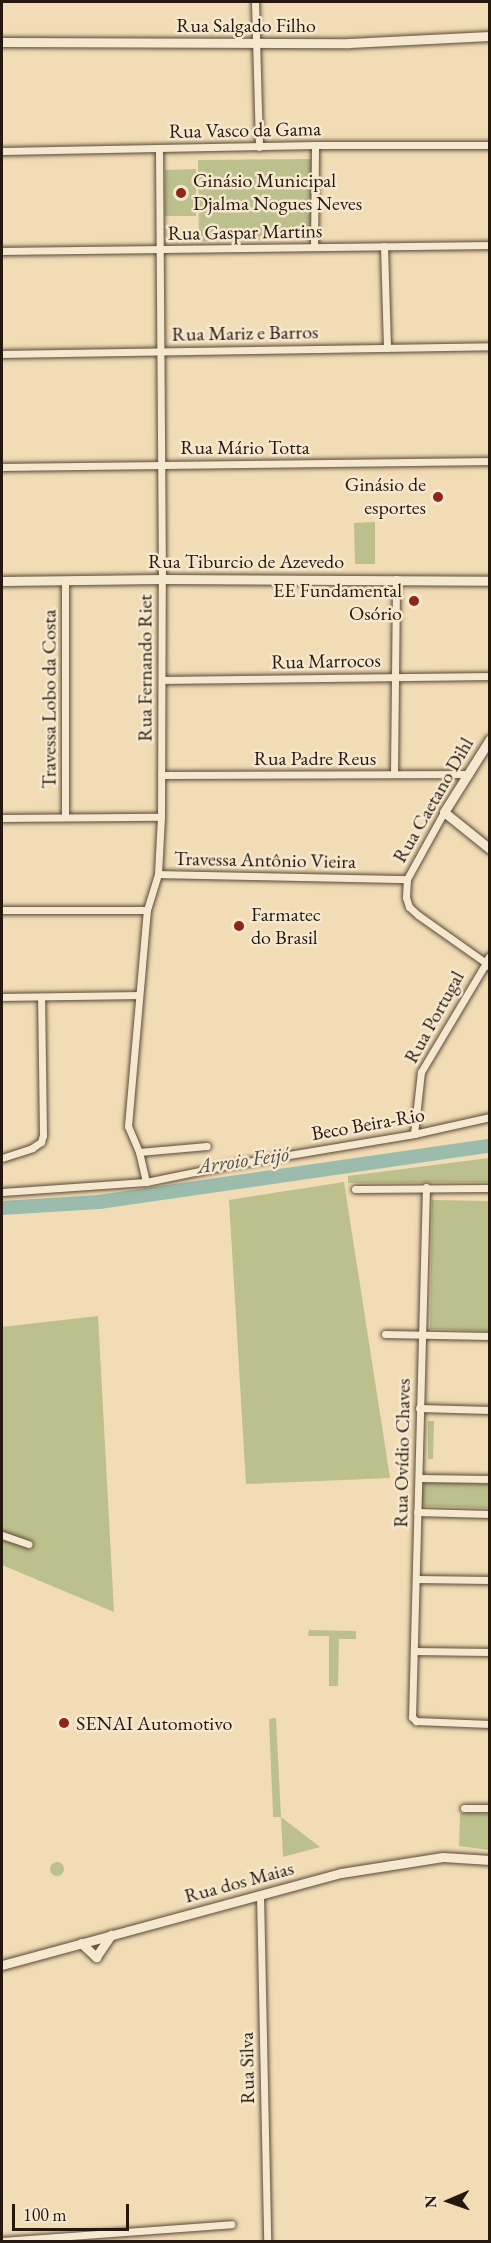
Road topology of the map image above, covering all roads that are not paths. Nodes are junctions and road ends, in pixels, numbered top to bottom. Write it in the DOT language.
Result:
graph roads {
  1 [pos="255,2"];
  2 [pos="489,36"];
  3 [pos="2,42"];
  4 [pos="257,43"];
  5 [pos="315,145"];
  6 [pos="489,145"];
  7 [pos="260,147"];
  8 [pos="159,149"];
  9 [pos="2,151"];
  10 [pos="489,245"];
  11 [pos="384,246"];
  12 [pos="314,247"];
  13 [pos="159,249"];
  14 [pos="2,251"];
  15 [pos="489,346"];
  16 [pos="387,348"];
  17 [pos="160,351"];
  18 [pos="2,354"];
  19 [pos="489,461"];
  20 [pos="160,463"];
  21 [pos="2,467"];
  22 [pos="162,579"];
  23 [pos="396,579"];
  24 [pos="65,580"];
  25 [pos="2,581"];
  26 [pos="489,581"];
  27 [pos="489,676"];
  28 [pos="395,677"];
  29 [pos="162,680"];
  30 [pos="489,739"];
  31 [pos="394,774"];
  32 [pos="469,774"];
  33 [pos="161,775"];
  34 [pos="444,812"];
  35 [pos="161,817"];
  36 [pos="2,818"];
  37 [pos="65,818"];
  38 [pos="489,849"];
  39 [pos="158,874"];
  40 [pos="407,879"];
  41 [pos="2,910"];
  42 [pos="147,910"];
  43 [pos="488,962"];
  44 [pos="139,995"];
  45 [pos="2,997"];
  46 [pos="41,997"];
  47 [pos="489,1117"];
  48 [pos="414,1134"];
  49 [pos="207,1146"];
  50 [pos="139,1152"];
  51 [pos="2,1158"];
  52 [pos="146,1182"];
  53 [pos="426,1187"];
  54 [pos="489,1188"];
  55 [pos="355,1189"];
  56 [pos="2,1192"];
  57 [pos="385,1334"];
  58 [pos="421,1335"];
  59 [pos="489,1336"];
  60 [pos="419,1408"];
  61 [pos="489,1410"];
  62 [pos="419,1478"];
  63 [pos="489,1479"];
  64 [pos="417,1512"];
  65 [pos="489,1514"];
  66 [pos="2,1535"];
  67 [pos="28,1544"];
  68 [pos="416,1579"];
  69 [pos="489,1580"];
  70 [pos="414,1651"];
  71 [pos="489,1652"];
  72 [pos="489,1724"];
  73 [pos="464,1808"];
  74 [pos="489,1808"];
  75 [pos="489,1860"];
  76 [pos="260,1894"];
  77 [pos="111,1935"];
  78 [pos="81,1943"];
  79 [pos="2,1965"];
  80 [pos="231,2224"];
  81 [pos="107,2233"];
  82 [pos="2,2241"];
  83 [pos="108,2241"];
  84 [pos="267,2241"];
  1 -- 4 [label="street"];
  2 -- 4 [label="main road, Rua Salgado Filho"];
  3 -- 4 [label="main road, Rua Salgado Filho"];
  4 -- 7 [label="street"];
  5 -- 6 [label="street, Rua Vasco da Gama"];
  5 -- 7 [label="street, Rua Vasco da Gama"];
  5 -- 12 [label="street"];
  7 -- 8 [label="street, Rua Vasco da Gama"];
  8 -- 9 [label="street, Rua Vasco da Gama"];
  8 -- 13 [label="street, Rua Fernando Riet"];
  10 -- 11 [label="street, Rua Gaspar Martins"];
  11 -- 12 [label="street, Rua Gaspar Martins"];
  11 -- 16 [label="street"];
  12 -- 13 [label="street, Rua Gaspar Martins"];
  13 -- 14 [label="street, Rua Gaspar Martins"];
  13 -- 17 [label="street, Rua Fernando Riet"];
  15 -- 16 [label="street, Rua Mariz e Barros"];
  16 -- 17 [label="street, Rua Mariz e Barros"];
  17 -- 18 [label="street, Rua Mariz e Barros"];
  17 -- 20 [label="street, Rua Fernando Riet"];
  19 -- 20 [label="street, Rua Mário Totta"];
  20 -- 21 [label="street, Rua Mário Totta"];
  20 -- 22 [label="street, Rua Fernando Riet"];
  22 -- 23 [label="main road, Rua Tiburcio de Azevedo"];
  22 -- 24 [label="main road, Rua Tiburcio de Azevedo"];
  22 -- 29 [label="street, Rua Fernando Riet"];
  23 -- 26 [label="main road, Rua Tiburcio de Azevedo"];
  23 -- 28 [label="street"];
  24 -- 25 [label="main road, Rua Tiburcio de Azevedo"];
  24 -- 37 [label="street, Travessa Lobo da Costa"];
  27 -- 28 [label="street, Rua Marrocos"];
  28 -- 29 [label="street, Rua Marrocos"];
  28 -- 31 [label="street"];
  29 -- 33 [label="street, Rua Fernando Riet"];
  30 -- 32 [label="main road, Rua Caetano Dihl"];
  31 -- 32 [label="street, Rua Padre Reus"];
  31 -- 33 [label="street, Rua Padre Reus"];
  32 -- 34 [label="main road, Rua Caetano Dihl"];
  33 -- 35 [label="street, Rua Fernando Riet"];
  34 -- 38 [label="main road"];
  34 -- 40 [label="street, Rua Caetano Dihl"];
  35 -- 37 [label="street"];
  35 -- 39 [label="street, Rua Fernando Riet"];
  36 -- 37 [label="street"];
  39 -- 40 [label="street, Travessa Antônio Vieira"];
  39 -- 42 [label="street, Rua Fernando Riet"];
  40 -- 43 [label="street"];
  41 -- 42 [label="street"];
  42 -- 44 [label="street, Rua Fernando Riet"];
  43 -- 48 [label="street, Rua Portugal"];
  44 -- 46 [label="street"];
  44 -- 50 [label="street, Rua Fernando Riet"];
  45 -- 46 [label="street"];
  46 -- 51 [label="street"];
  47 -- 48 [label="street, Beco Beira-Rio"];
  48 -- 52 [label="street, Beco Beira-Rio"];
  49 -- 50 [label="street"];
  50 -- 52 [label="street, Rua Fernando Riet"];
  52 -- 56 [label="street, Beco Beira-Rio"];
  53 -- 54 [label="street"];
  53 -- 55 [label="street"];
  53 -- 58 [label="street, Rua Ovídio Chaves"];
  57 -- 58 [label="street"];
  58 -- 59 [label="street"];
  58 -- 60 [label="street, Rua Ovídio Chaves"];
  60 -- 61 [label="street"];
  60 -- 62 [label="street, Rua Ovídio Chaves"];
  62 -- 63 [label="street"];
  62 -- 64 [label="street, Rua Ovídio Chaves"];
  64 -- 65 [label="street"];
  64 -- 68 [label="street, Rua Ovídio Chaves"];
  66 -- 67 [label="street"];
  68 -- 69 [label="street"];
  68 -- 70 [label="street, Rua Ovídio Chaves"];
  70 -- 71 [label="street"];
  70 -- 72 [label="street, Rua Ovídio Chaves"];
  73 -- 74 [label="street"];
  75 -- 76 [label="main road, Rua dos Maias"];
  76 -- 77 [label="main road, Rua dos Maias"];
  76 -- 84 [label="street, Rua Silva"];
  77 -- 78 [label="main road, Rua dos Maias"];
  77 -- 78 [label="main road"];
  78 -- 79 [label="main road, Rua dos Maias"];
  80 -- 81 [label="street"];
  81 -- 82 [label="street"];
  81 -- 83 [label="street"];
}
